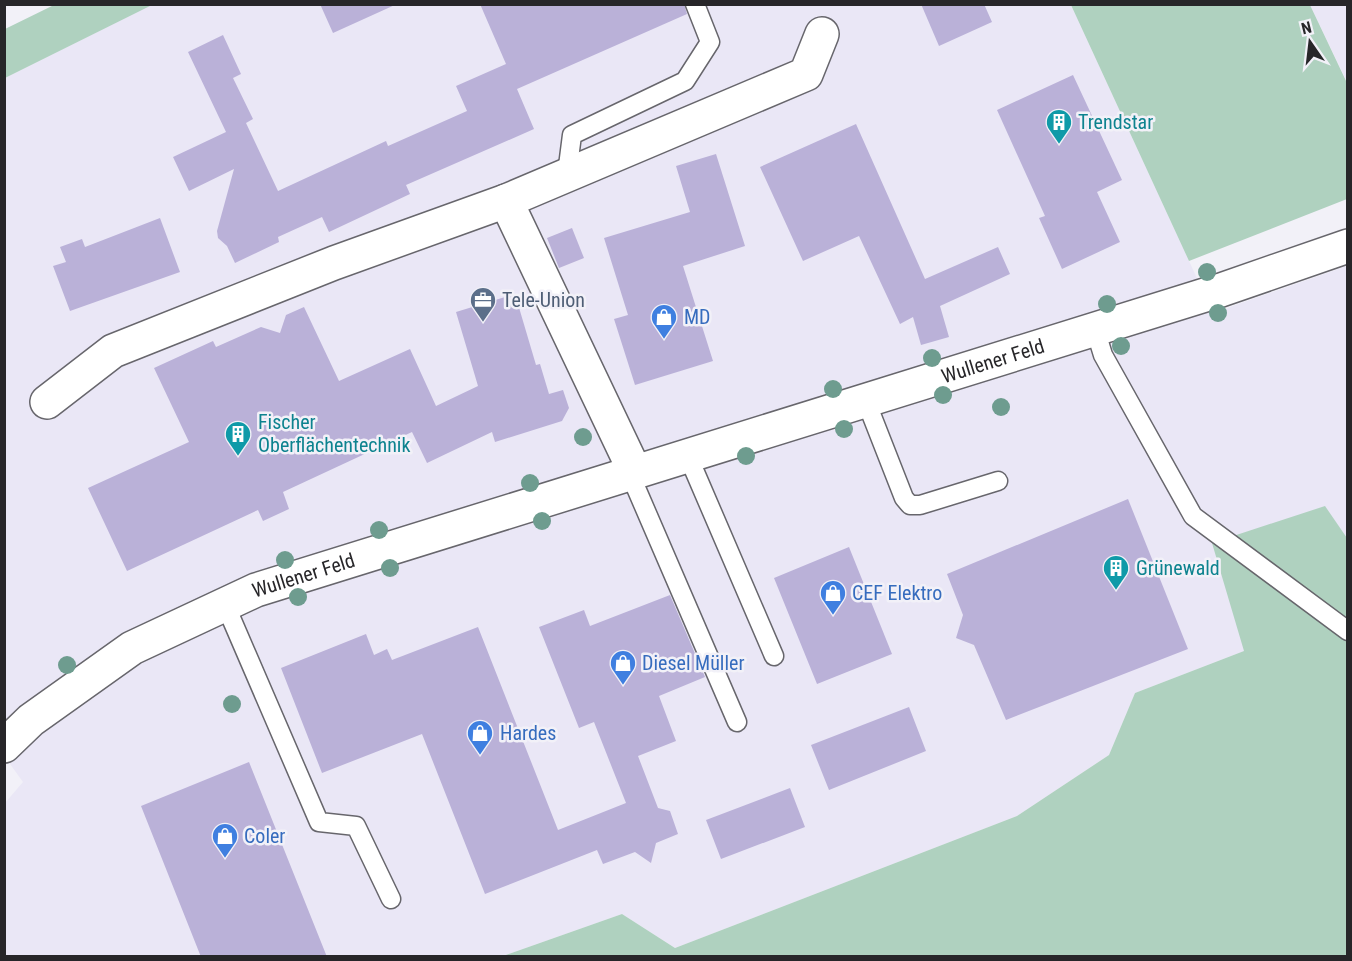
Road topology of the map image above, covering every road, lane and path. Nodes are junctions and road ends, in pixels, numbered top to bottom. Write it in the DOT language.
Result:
graph roads {
  1 [pos="695,4"];
  2 [pos="822,34"];
  3 [pos="567,174"];
  4 [pos="506,201"];
  5 [pos="1347,246"];
  6 [pos="1095,329"];
  7 [pos="866,401"];
  8 [pos="47,402"];
  9 [pos="688,456"];
  10 [pos="633,473"];
  11 [pos="998,481"];
  12 [pos="225,604"];
  13 [pos="1347,631"];
  14 [pos="774,656"];
  15 [pos="737,722"];
  16 [pos="4,746"];
  17 [pos="391,899"];
  1 -- 3 [label="lane"];
  2 -- 3 [label="street"];
  3 -- 4 [label="street"];
  4 -- 8 [label="street"];
  4 -- 10 [label="street"];
  5 -- 6 [label="street, Wullener Feld"];
  6 -- 7 [label="street, Wullener Feld"];
  6 -- 13 [label="lane"];
  7 -- 9 [label="street, Wullener Feld"];
  7 -- 11 [label="lane"];
  9 -- 10 [label="street, Wullener Feld"];
  9 -- 14 [label="lane"];
  10 -- 12 [label="street, Wullener Feld"];
  10 -- 15 [label="lane"];
  12 -- 16 [label="street, Wullener Feld"];
  12 -- 17 [label="lane"];
}
